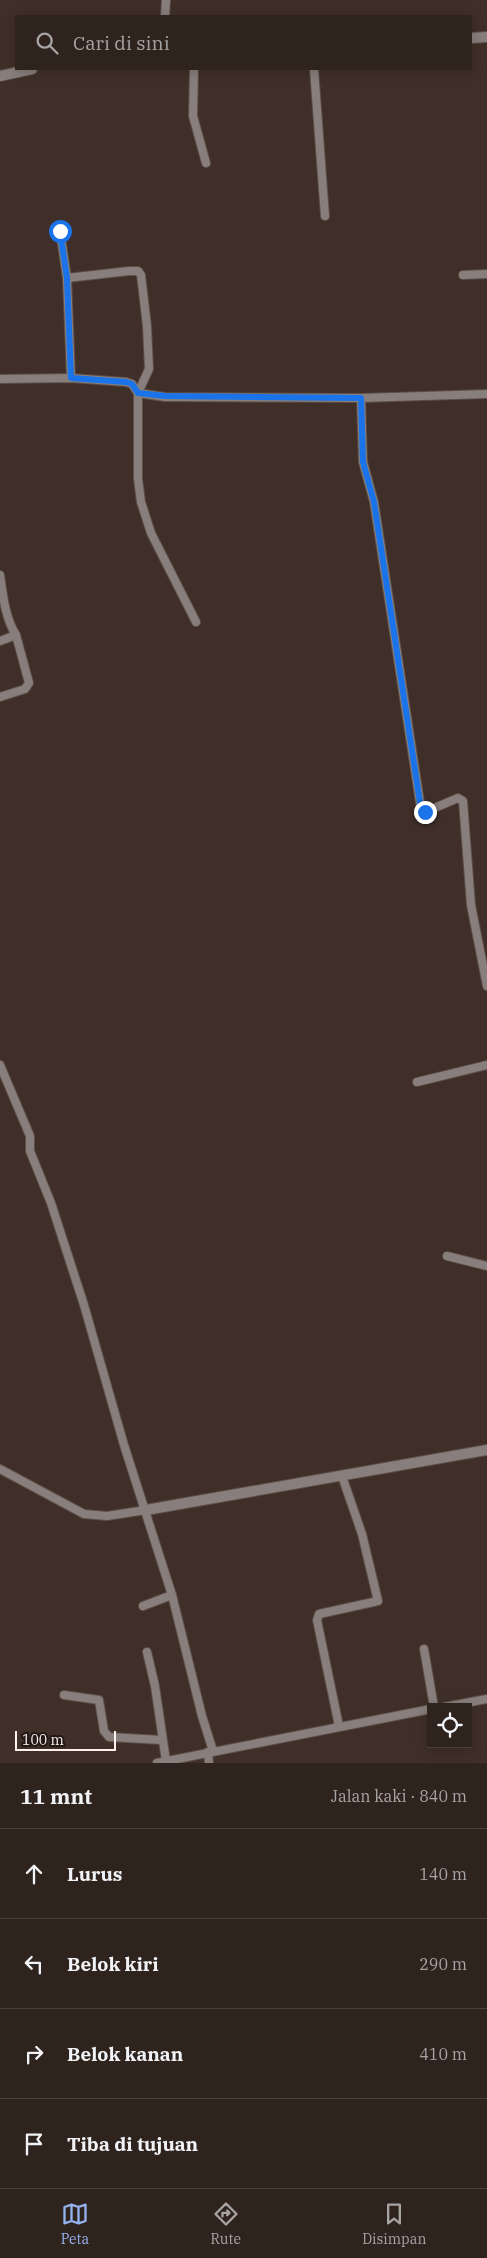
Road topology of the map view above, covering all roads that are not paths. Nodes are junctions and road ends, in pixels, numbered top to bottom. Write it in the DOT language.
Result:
graph roads {
  1 [pos="166,0"];
  2 [pos="165,15"];
  3 [pos="487,37"];
  4 [pos="472,38"];
  5 [pos="27,70"];
  6 [pos="194,70"];
  7 [pos="314,70"];
  8 [pos="0,76"];
  9 [pos="206,164"];
  10 [pos="325,216"];
  11 [pos="60,231"];
  12 [pos="487,274"];
  13 [pos="463,275"];
  14 [pos="67,278"];
  15 [pos="71,378"];
  16 [pos="0,379"];
  17 [pos="138,393"];
  18 [pos="487,394"];
  19 [pos="361,398"];
  20 [pos="0,575"];
  21 [pos="196,622"];
  22 [pos="16,635"];
  23 [pos="0,641"];
  24 [pos="0,697"];
  25 [pos="487,986"];
  26 [pos="0,1065"];
  27 [pos="487,1065"];
  28 [pos="417,1082"];
  29 [pos="447,1256"];
  30 [pos="487,1266"];
  31 [pos="487,1450"];
  32 [pos="0,1469"];
  33 [pos="342,1476"];
  34 [pos="146,1510"];
  35 [pos="172,1595"];
  36 [pos="143,1606"];
  37 [pos="424,1649"];
  38 [pos="147,1652"];
  39 [pos="64,1695"];
  40 [pos="487,1699"];
  41 [pos="431,1703"];
  42 [pos="466,1703"];
  43 [pos="427,1709"];
  44 [pos="338,1726"];
  45 [pos="161,1740"];
  46 [pos="211,1751"];
  47 [pos="166,1761"];
  48 [pos="157,1763"];
  49 [pos="210,1763"];
  1 -- 2 [label="street"];
  3 -- 4 [label="street"];
  5 -- 8 [label="street"];
  6 -- 9 [label="street"];
  7 -- 10 [label="street"];
  11 -- 14 [label="street"];
  12 -- 13 [label="street"];
  14 -- 15 [label="street"];
  14 -- 17 [label="street"];
  15 -- 16 [label="street"];
  15 -- 17 [label="street"];
  17 -- 19 [label="street"];
  17 -- 21 [label="street"];
  18 -- 19 [label="street"];
  19 -- 25 [label="street"];
  20 -- 22 [label="street"];
  22 -- 23 [label="street"];
  22 -- 24 [label="street"];
  26 -- 34 [label="street"];
  27 -- 28 [label="street"];
  29 -- 30 [label="street"];
  31 -- 33 [label="street"];
  32 -- 34 [label="street"];
  33 -- 34 [label="street"];
  33 -- 44 [label="street"];
  34 -- 35 [label="street"];
  35 -- 36 [label="street"];
  35 -- 46 [label="street"];
  37 -- 41 [label="street"];
  38 -- 45 [label="street"];
  39 -- 45 [label="street"];
  40 -- 42 [label="street"];
  43 -- 44 [label="street"];
  44 -- 46 [label="street"];
  45 -- 47 [label="street"];
  46 -- 47 [label="street"];
  46 -- 49 [label="street"];
  47 -- 48 [label="street"];
}
